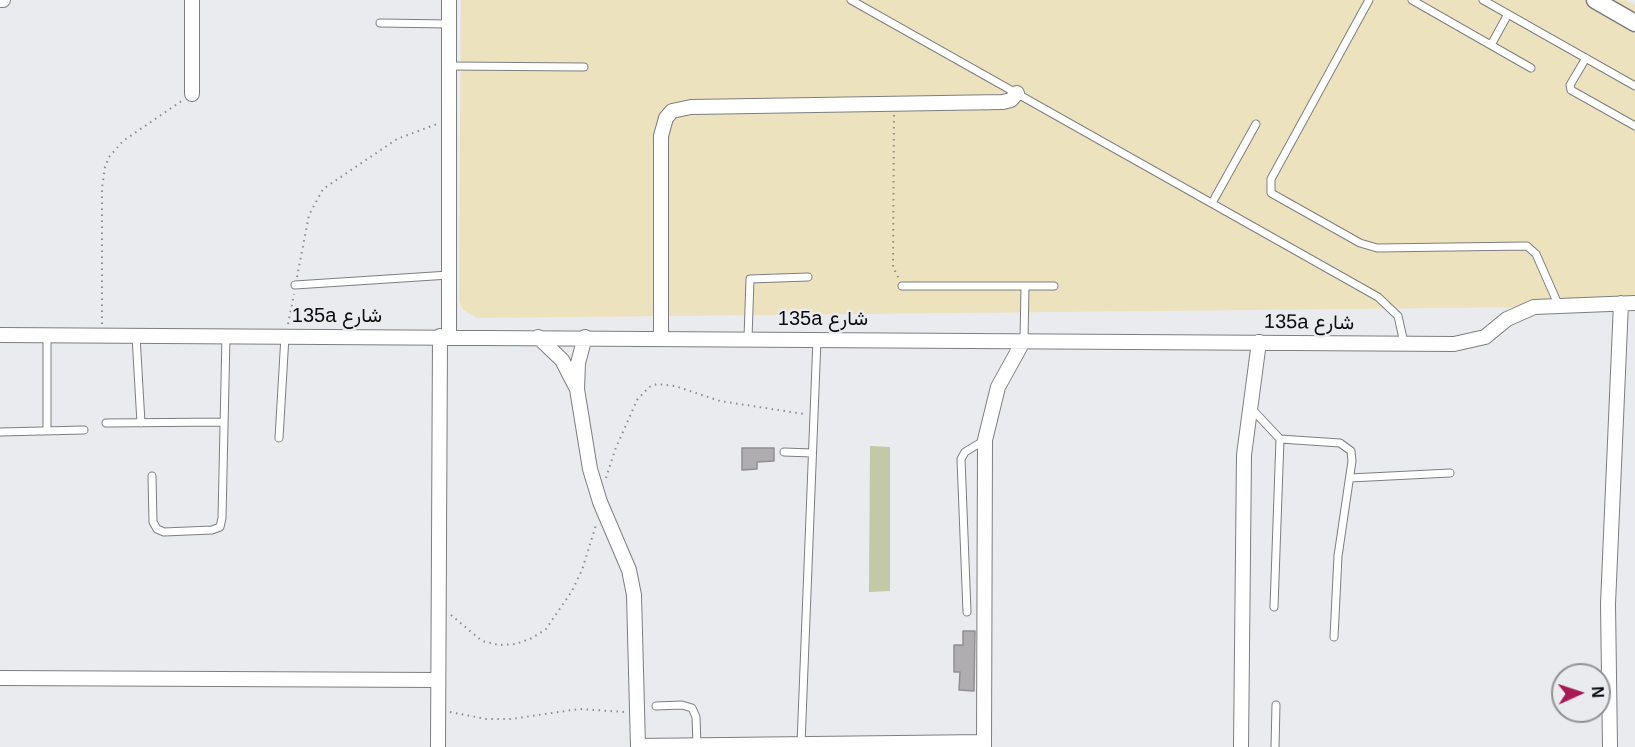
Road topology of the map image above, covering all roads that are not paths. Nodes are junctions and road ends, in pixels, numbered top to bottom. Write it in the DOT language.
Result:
graph roads {
  1 [pos="192,0"];
  2 [pos="449,0"];
  3 [pos="851,0"];
  4 [pos="1370,0"];
  5 [pos="1412,0"];
  6 [pos="1483,0"];
  7 [pos="1595,0"];
  8 [pos="1635,12"];
  9 [pos="1508,14"];
  10 [pos="380,23"];
  11 [pos="1635,23"];
  12 [pos="449,24"];
  13 [pos="1491,45"];
  14 [pos="1586,58"];
  15 [pos="449,66"];
  16 [pos="584,67"];
  17 [pos="1531,68"];
  18 [pos="1635,86"];
  19 [pos="1017,93"];
  20 [pos="192,94"];
  21 [pos="1256,123"];
  22 [pos="1635,126"];
  23 [pos="1212,203"];
  24 [pos="449,275"];
  25 [pos="808,277"];
  26 [pos="295,285"];
  27 [pos="902,286"];
  28 [pos="1025,286"];
  29 [pos="1054,286"];
  30 [pos="1628,303"];
  31 [pos="1558,304"];
  32 [pos="0,335"];
  33 [pos="47,335"];
  34 [pos="136,336"];
  35 [pos="226,336"];
  36 [pos="285,336"];
  37 [pos="444,336"];
  38 [pos="538,337"];
  39 [pos="585,337"];
  40 [pos="661,338"];
  41 [pos="748,338"];
  42 [pos="817,339"];
  43 [pos="1024,340"];
  44 [pos="1258,342"];
  45 [pos="1404,344"];
  46 [pos="577,389"];
  47 [pos="1248,406"];
  48 [pos="224,422"];
  49 [pos="106,423"];
  50 [pos="141,423"];
  51 [pos="84,430"];
  52 [pos="47,431"];
  53 [pos="0,432"];
  54 [pos="279,438"];
  55 [pos="1280,439"];
  56 [pos="985,440"];
  57 [pos="784,452"];
  58 [pos="812,453"];
  59 [pos="1450,473"];
  60 [pos="152,476"];
  61 [pos="1350,478"];
  62 [pos="1274,607"];
  63 [pos="967,612"];
  64 [pos="1334,637"];
  65 [pos="0,678"];
  66 [pos="438,680"];
  67 [pos="1276,705"];
  68 [pos="656,706"];
  69 [pos="801,744"];
  70 [pos="697,745"];
  71 [pos="836,745"];
  72 [pos="915,745"];
  73 [pos="984,745"];
  74 [pos="438,747"];
  75 [pos="638,747"];
  76 [pos="1241,747"];
  77 [pos="1275,747"];
  78 [pos="1610,747"];
  1 -- 20 [label="street"];
  2 -- 12 [label="street"];
  3 -- 19 [label="lane"];
  4 -- 31 [label="lane"];
  5 -- 13 [label="lane"];
  6 -- 9 [label="lane"];
  7 -- 8 [label="street"];
  7 -- 11 [label="street"];
  9 -- 13 [label="lane"];
  9 -- 14 [label="lane"];
  10 -- 12 [label="lane"];
  12 -- 15 [label="street"];
  13 -- 17 [label="lane"];
  14 -- 18 [label="lane"];
  14 -- 22 [label="lane"];
  15 -- 16 [label="lane"];
  15 -- 24 [label="street"];
  19 -- 23 [label="lane"];
  19 -- 40 [label="street"];
  21 -- 23 [label="lane"];
  23 -- 45 [label="lane"];
  24 -- 26 [label="lane"];
  24 -- 37 [label="street"];
  25 -- 41 [label="lane"];
  27 -- 28 [label="lane"];
  28 -- 29 [label="lane"];
  28 -- 43 [label="lane"];
  30 -- 31 [label="street, 135a شارع"];
  30 -- 78 [label="street"];
  31 -- 45 [label="street, 135a شارع"];
  32 -- 33 [label="street, 135a شارع"];
  33 -- 34 [label="street, 135a شارع"];
  33 -- 52 [label="lane"];
  34 -- 35 [label="street, 135a شارع"];
  34 -- 50 [label="lane"];
  35 -- 36 [label="street, 135a شارع"];
  35 -- 48 [label="lane"];
  36 -- 37 [label="street, 135a شارع"];
  36 -- 54 [label="lane"];
  37 -- 38 [label="street, 135a شارع"];
  37 -- 66 [label="street"];
  38 -- 39 [label="street, 135a شارع"];
  38 -- 46 [label="street"];
  39 -- 40 [label="street, 135a شارع"];
  39 -- 46 [label="street"];
  40 -- 41 [label="street, 135a شارع"];
  41 -- 42 [label="street, 135a شارع"];
  42 -- 43 [label="street, 135a شارع"];
  42 -- 58 [label="lane"];
  43 -- 44 [label="street, 135a شارع"];
  43 -- 56 [label="street"];
  44 -- 45 [label="street, 135a شارع"];
  44 -- 47 [label="street"];
  46 -- 75 [label="street"];
  47 -- 55 [label="lane"];
  47 -- 76 [label="street"];
  48 -- 50 [label="lane"];
  48 -- 60 [label="lane"];
  49 -- 50 [label="lane"];
  51 -- 52 [label="lane"];
  52 -- 53 [label="lane"];
  55 -- 61 [label="lane"];
  55 -- 62 [label="lane"];
  56 -- 63 [label="lane"];
  56 -- 73 [label="street"];
  57 -- 58 [label="lane"];
  58 -- 69 [label="lane"];
  59 -- 61 [label="lane"];
  61 -- 64 [label="lane"];
  65 -- 66 [label="street"];
  66 -- 74 [label="street"];
  67 -- 77 [label="lane"];
  68 -- 70 [label="lane"];
  69 -- 70 [label="street"];
  69 -- 71 [label="street"];
  70 -- 75 [label="street"];
  71 -- 72 [label="street"];
  72 -- 73 [label="street"];
}
